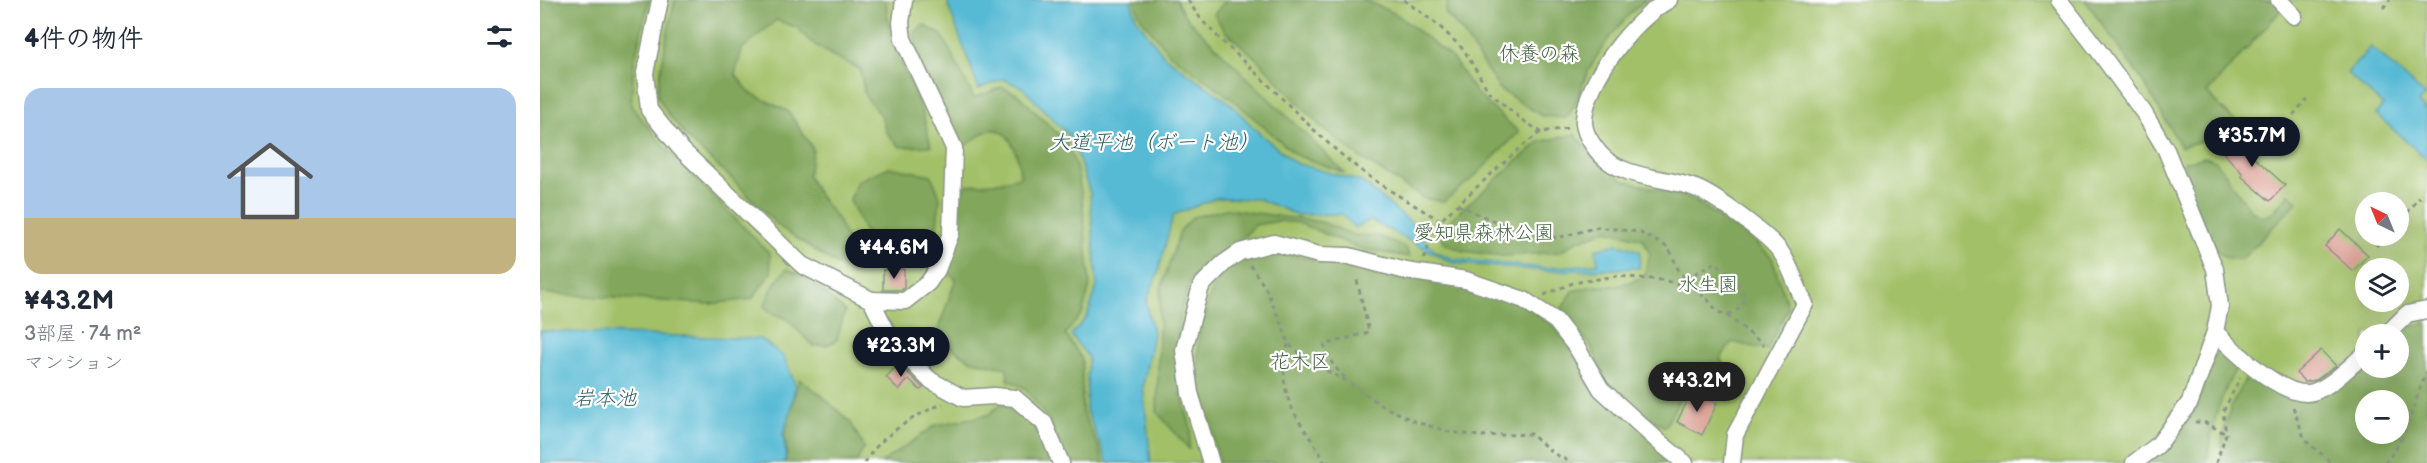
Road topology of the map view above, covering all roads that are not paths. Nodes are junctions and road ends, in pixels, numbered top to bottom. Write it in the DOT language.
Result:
graph roads {
  1 [pos="660,0"];
  2 [pos="904,0"];
  3 [pos="1670,0"];
  4 [pos="2059,0"];
  5 [pos="2279,0"];
  6 [pos="2294,16"];
  7 [pos="871,300"];
  8 [pos="2427,310"];
  9 [pos="2397,324"];
  10 [pos="2215,332"];
  11 [pos="2355,362"];
  12 [pos="1061,463"];
  13 [pos="1211,463"];
  14 [pos="1685,463"];
  15 [pos="1732,463"];
  16 [pos="2134,463"];
  1 -- 7 [label="lane"];
  2 -- 7 [label="lane"];
  3 -- 15 [label="lane"];
  4 -- 10 [label="lane"];
  5 -- 6 [label="lane"];
  7 -- 12 [label="lane"];
  8 -- 9 [label="lane"];
  10 -- 11 [label="lane"];
  10 -- 16 [label="lane"];
  13 -- 14 [label="lane"];
}
